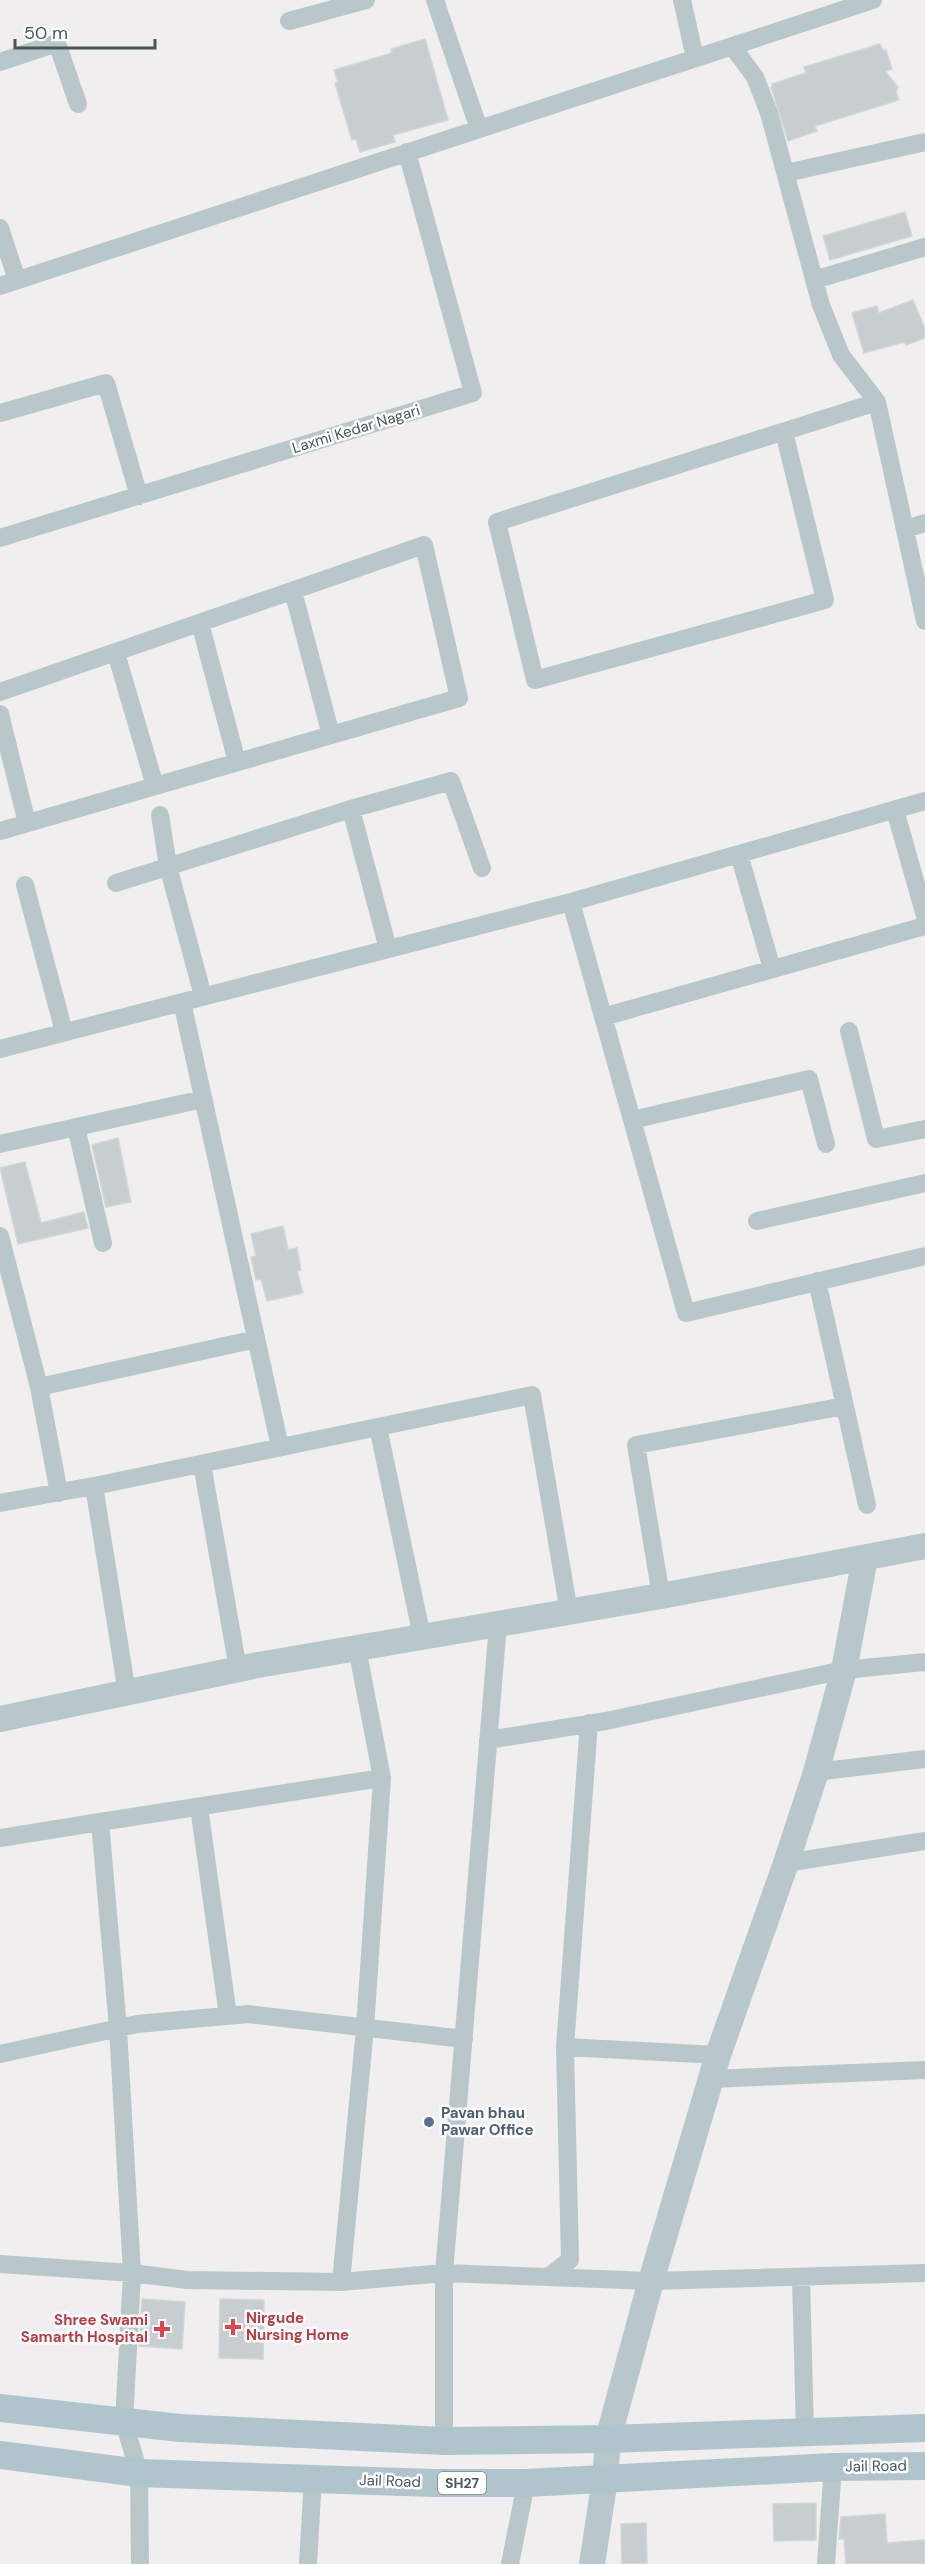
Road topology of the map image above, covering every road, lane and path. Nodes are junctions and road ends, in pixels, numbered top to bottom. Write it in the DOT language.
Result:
graph roads {
  1 [pos="366,0"];
  2 [pos="435,0"];
  3 [pos="682,0"];
  4 [pos="873,0"];
  5 [pos="288,21"];
  6 [pos="732,46"];
  7 [pos="695,58"];
  8 [pos="0,62"];
  9 [pos="78,104"];
  10 [pos="479,129"];
  11 [pos="925,142"];
  12 [pos="407,153"];
  13 [pos="786,173"];
  14 [pos="0,228"];
  15 [pos="925,247"];
  16 [pos="814,280"];
  17 [pos="9,283"];
  18 [pos="877,402"];
  19 [pos="0,413"];
  20 [pos="784,432"];
  21 [pos="139,496"];
  22 [pos="925,523"];
  23 [pos="905,529"];
  24 [pos="0,538"];
  25 [pos="292,591"];
  26 [pos="925,621"];
  27 [pos="200,623"];
  28 [pos="116,653"];
  29 [pos="0,692"];
  30 [pos="0,714"];
  31 [pos="331,735"];
  32 [pos="237,762"];
  33 [pos="155,786"];
  34 [pos="925,801"];
  35 [pos="351,809"];
  36 [pos="895,810"];
  37 [pos="160,815"];
  38 [pos="27,824"];
  39 [pos="0,831"];
  40 [pos="739,854"];
  41 [pos="168,866"];
  42 [pos="482,868"];
  43 [pos="116,883"];
  44 [pos="25,885"];
  45 [pos="571,902"];
  46 [pos="925,916"];
  47 [pos="925,926"];
  48 [pos="388,949"];
  49 [pos="772,969"];
  50 [pos="203,996"];
  51 [pos="182,1002"];
  52 [pos="603,1017"];
  53 [pos="849,1031"];
  54 [pos="64,1032"];
  55 [pos="0,1048"];
  56 [pos="203,1099"];
  57 [pos="632,1120"];
  58 [pos="76,1127"];
  59 [pos="925,1129"];
  60 [pos="0,1144"];
  61 [pos="826,1144"];
  62 [pos="925,1183"];
  63 [pos="757,1221"];
  64 [pos="0,1236"];
  65 [pos="103,1243"];
  66 [pos="925,1256"];
  67 [pos="817,1281"];
  68 [pos="256,1339"];
  69 [pos="39,1387"];
  70 [pos="844,1406"];
  71 [pos="378,1427"];
  72 [pos="280,1448"];
  73 [pos="202,1464"];
  74 [pos="94,1486"];
  75 [pos="59,1493"];
  76 [pos="0,1503"];
  77 [pos="867,1505"];
  78 [pos="925,1546"];
  79 [pos="865,1558"];
  80 [pos="661,1596"];
  81 [pos="569,1612"];
  82 [pos="498,1624"];
  83 [pos="422,1637"];
  84 [pos="357,1648"];
  85 [pos="925,1662"];
  86 [pos="238,1669"];
  87 [pos="844,1670"];
  88 [pos="127,1693"];
  89 [pos="0,1719"];
  90 [pos="589,1724"];
  91 [pos="488,1740"];
  92 [pos="925,1759"];
  93 [pos="816,1772"];
  94 [pos="382,1778"];
  95 [pos="200,1807"];
  96 [pos="100,1822"];
  97 [pos="0,1838"];
  98 [pos="925,1841"];
  99 [pos="786,1863"];
  100 [pos="228,2016"];
  101 [pos="118,2028"];
  102 [pos="365,2028"];
  103 [pos="464,2039"];
  104 [pos="565,2048"];
  105 [pos="0,2054"];
  106 [pos="715,2067"];
  107 [pos="925,2070"];
  108 [pos="0,2264"];
  109 [pos="132,2273"];
  110 [pos="444,2273"];
  111 [pos="925,2273"];
  112 [pos="548,2277"];
  113 [pos="801,2277"];
  114 [pos="651,2281"];
  115 [pos="341,2282"];
  116 [pos="0,2408"];
  117 [pos="124,2422"];
  118 [pos="925,2428"];
  119 [pos="805,2433"];
  120 [pos="608,2439"];
  121 [pos="444,2441"];
  122 [pos="0,2455"];
  123 [pos="925,2466"];
  124 [pos="832,2467"];
  125 [pos="138,2473"];
  126 [pos="313,2478"];
  127 [pos="605,2479"];
  128 [pos="526,2483"];
  129 [pos="141,2564"];
  130 [pos="308,2564"];
  131 [pos="510,2564"];
  132 [pos="592,2564"];
  133 [pos="826,2564"];
  1 -- 5 [label="street"];
  2 -- 10 [label="street"];
  3 -- 7 [label="street"];
  4 -- 6 [label="street"];
  6 -- 7 [label="street"];
  6 -- 13 [label="street"];
  7 -- 10 [label="street"];
  8 -- 9 [label="street"];
  10 -- 12 [label="street"];
  11 -- 13 [label="street"];
  12 -- 17 [label="street"];
  12 -- 21 [label="street, Laxmi Kedar Nagari"];
  13 -- 16 [label="street"];
  14 -- 17 [label="street"];
  15 -- 16 [label="street"];
  16 -- 18 [label="street"];
  18 -- 20 [label="street"];
  18 -- 23 [label="street"];
  19 -- 21 [label="street"];
  20 -- 20 [label="street"];
  21 -- 24 [label="street, Laxmi Kedar Nagari"];
  22 -- 23 [label="street"];
  23 -- 26 [label="street"];
  25 -- 27 [label="street"];
  25 -- 31 [label="street"];
  25 -- 31 [label="street"];
  27 -- 28 [label="street"];
  27 -- 32 [label="street"];
  28 -- 29 [label="street"];
  28 -- 33 [label="street"];
  30 -- 38 [label="street"];
  31 -- 32 [label="street"];
  32 -- 33 [label="street"];
  33 -- 38 [label="street"];
  34 -- 36 [label="street"];
  35 -- 41 [label="street"];
  35 -- 42 [label="street"];
  35 -- 48 [label="street"];
  36 -- 40 [label="street"];
  36 -- 46 [label="street"];
  37 -- 41 [label="street"];
  38 -- 39 [label="street"];
  40 -- 45 [label="street"];
  40 -- 49 [label="street"];
  41 -- 43 [label="street"];
  41 -- 50 [label="street"];
  44 -- 54 [label="street"];
  45 -- 48 [label="street"];
  45 -- 52 [label="street"];
  47 -- 49 [label="street"];
  48 -- 50 [label="street"];
  49 -- 52 [label="street"];
  50 -- 51 [label="street"];
  51 -- 54 [label="street"];
  51 -- 56 [label="street"];
  52 -- 57 [label="street"];
  53 -- 59 [label="street"];
  54 -- 55 [label="street"];
  56 -- 58 [label="street"];
  56 -- 68 [label="street"];
  57 -- 61 [label="street"];
  57 -- 67 [label="street"];
  58 -- 60 [label="street"];
  58 -- 65 [label="street"];
  62 -- 63 [label="street"];
  64 -- 69 [label="street"];
  66 -- 67 [label="street"];
  67 -- 70 [label="street"];
  68 -- 69 [label="street"];
  68 -- 72 [label="street"];
  69 -- 75 [label="street"];
  70 -- 77 [label="street"];
  70 -- 80 [label="street"];
  71 -- 72 [label="street"];
  71 -- 81 [label="street"];
  71 -- 83 [label="street"];
  72 -- 73 [label="street"];
  73 -- 74 [label="street"];
  73 -- 86 [label="street"];
  74 -- 75 [label="street"];
  74 -- 88 [label="street"];
  75 -- 76 [label="street"];
  78 -- 79 [label="street"];
  79 -- 80 [label="street"];
  79 -- 87 [label="street"];
  80 -- 81 [label="street"];
  81 -- 82 [label="street"];
  82 -- 83 [label="street"];
  82 -- 91 [label="street"];
  83 -- 84 [label="street"];
  84 -- 86 [label="street"];
  84 -- 94 [label="street"];
  85 -- 87 [label="street"];
  86 -- 88 [label="street"];
  87 -- 90 [label="street"];
  87 -- 93 [label="street"];
  88 -- 89 [label="street"];
  90 -- 91 [label="street"];
  90 -- 104 [label="street"];
  91 -- 103 [label="street"];
  92 -- 93 [label="street"];
  93 -- 99 [label="street"];
  94 -- 95 [label="street"];
  94 -- 102 [label="street"];
  95 -- 96 [label="street"];
  95 -- 100 [label="street"];
  96 -- 97 [label="street"];
  96 -- 101 [label="street"];
  98 -- 99 [label="street"];
  99 -- 106 [label="street"];
  100 -- 101 [label="street"];
  100 -- 102 [label="street"];
  101 -- 105 [label="street"];
  101 -- 109 [label="street"];
  102 -- 103 [label="street"];
  102 -- 115 [label="street"];
  103 -- 110 [label="street"];
  104 -- 106 [label="street"];
  104 -- 112 [label="street"];
  106 -- 107 [label="street"];
  106 -- 114 [label="street"];
  108 -- 109 [label="street"];
  109 -- 115 [label="street"];
  109 -- 117 [label="street"];
  110 -- 112 [label="street"];
  110 -- 115 [label="street"];
  110 -- 121 [label="street"];
  111 -- 113 [label="street"];
  112 -- 114 [label="street"];
  113 -- 114 [label="street"];
  113 -- 119 [label="street"];
  114 -- 120 [label="street"];
  116 -- 117 [label="main road"];
  117 -- 121 [label="main road"];
  117 -- 125 [label="street"];
  118 -- 119 [label="main road"];
  119 -- 120 [label="main road"];
  120 -- 121 [label="main road"];
  120 -- 127 [label="street"];
  122 -- 125 [label="main road, Jail Road / SH27"];
  123 -- 124 [label="main road, Jail Road / SH27"];
  124 -- 127 [label="main road, Jail Road / SH27"];
  124 -- 133 [label="street"];
  125 -- 126 [label="main road, Jail Road / SH27"];
  125 -- 129 [label="street"];
  126 -- 128 [label="main road, Jail Road / SH27"];
  126 -- 130 [label="street"];
  127 -- 128 [label="main road, Jail Road / SH27"];
  127 -- 132 [label="street"];
  128 -- 131 [label="street"];
}
